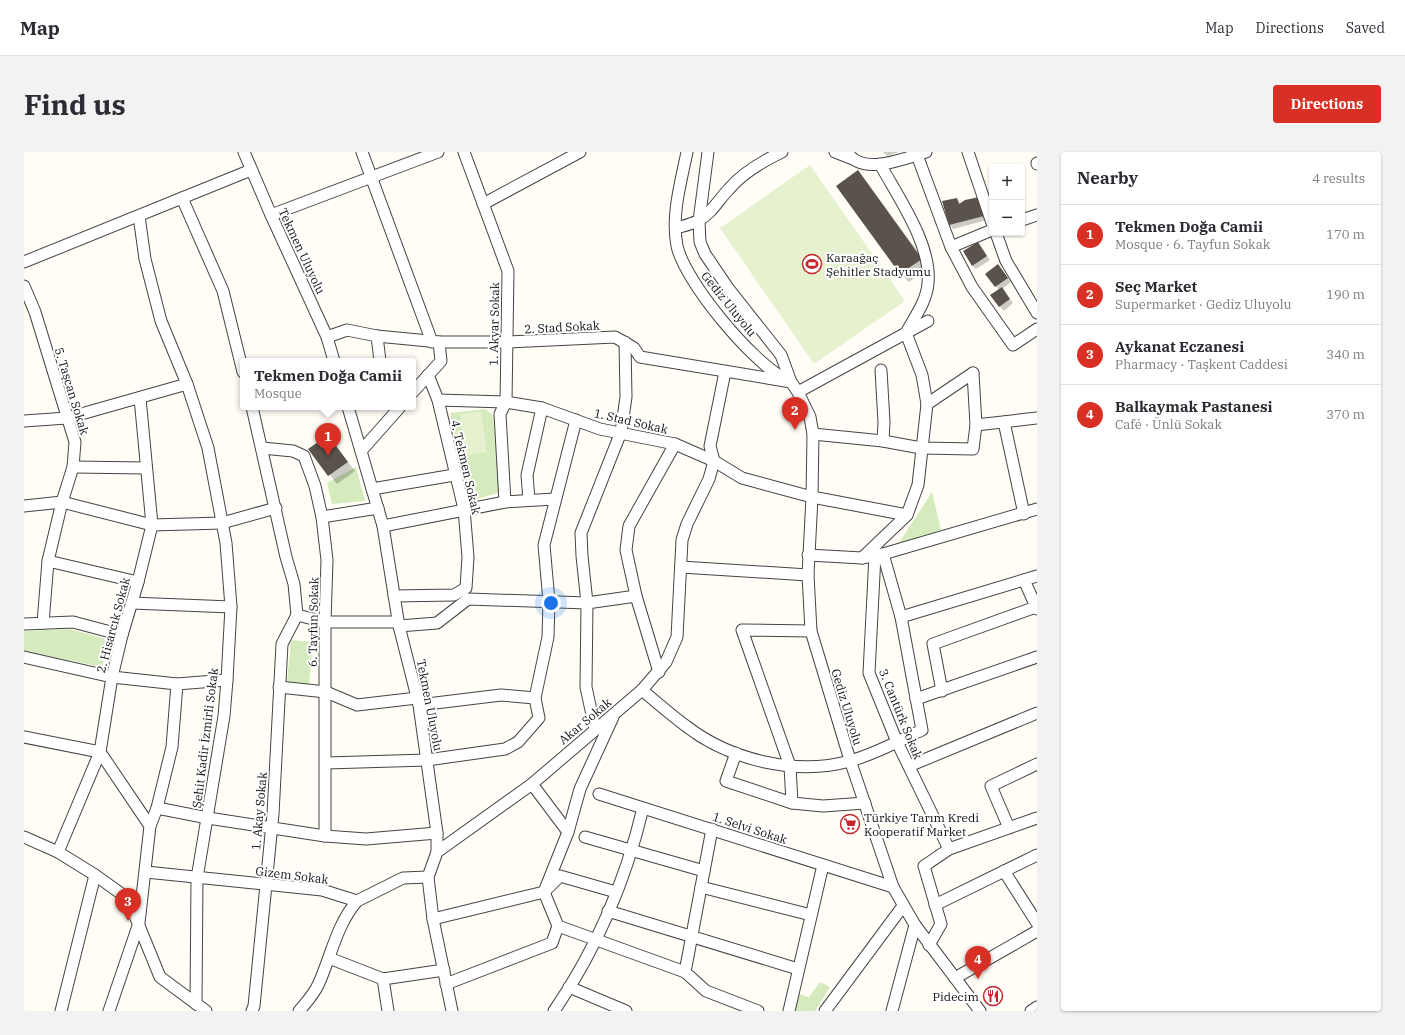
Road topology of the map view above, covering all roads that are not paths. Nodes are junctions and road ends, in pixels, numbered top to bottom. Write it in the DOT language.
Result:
graph roads {
  1 [pos="244,152"];
  2 [pos="362,152"];
  3 [pos="438,152"];
  4 [pos="464,152"];
  5 [pos="580,152"];
  6 [pos="687,152"];
  7 [pos="708,152"];
  8 [pos="782,152"];
  9 [pos="835,152"];
  10 [pos="968,152"];
  11 [pos="922,153"];
  12 [pos="849,155"];
  13 [pos="880,164"];
  14 [pos="252,170"];
  15 [pos="372,177"];
  16 [pos="182,198"];
  17 [pos="483,204"];
  18 [pos="989,214"];
  19 [pos="1037,215"];
  20 [pos="139,216"];
  21 [pos="271,216"];
  22 [pos="1025,219"];
  23 [pos="699,221"];
  24 [pos="676,228"];
  25 [pos="989,231"];
  26 [pos="997,236"];
  27 [pos="951,247"];
  28 [pos="24,262"];
  29 [pos="24,286"];
  30 [pos="29,313"];
  31 [pos="1037,313"];
  32 [pos="928,321"];
  33 [pos="1037,329"];
  34 [pos="906,333"];
  35 [pos="377,336"];
  36 [pos="327,338"];
  37 [pos="436,342"];
  38 [pos="507,342"];
  39 [pos="625,342"];
  40 [pos="333,358"];
  41 [pos="380,358"];
  42 [pos="240,360"];
  43 [pos="881,370"];
  44 [pos="725,372"];
  45 [pos="428,375"];
  46 [pos="791,382"];
  47 [pos="186,384"];
  48 [pos="416,389"];
  49 [pos="798,392"];
  50 [pos="140,398"];
  51 [pos="438,400"];
  52 [pos="506,402"];
  53 [pos="927,404"];
  54 [pos="542,408"];
  55 [pos="253,410"];
  56 [pos="349,410"];
  57 [pos="386,410"];
  58 [pos="397,410"];
  59 [pos="67,418"];
  60 [pos="1037,418"];
  61 [pos="576,420"];
  62 [pos="24,421"];
  63 [pos="388,421"];
  64 [pos="1004,422"];
  65 [pos="976,425"];
  66 [pos="621,432"];
  67 [pos="813,434"];
  68 [pos="883,441"];
  69 [pos="675,444"];
  70 [pos="262,448"];
  71 [pos="921,448"];
  72 [pos="361,451"];
  73 [pos="714,461"];
  74 [pos="73,468"];
  75 [pos="146,468"];
  76 [pos="454,474"];
  77 [pos="372,489"];
  78 [pos="812,497"];
  79 [pos="555,499"];
  80 [pos="529,500"];
  81 [pos="62,502"];
  82 [pos="505,502"];
  83 [pos="24,506"];
  84 [pos="276,508"];
  85 [pos="378,508"];
  86 [pos="464,509"];
  87 [pos="1037,509"];
  88 [pos="1024,514"];
  89 [pos="907,515"];
  90 [pos="322,517"];
  91 [pos="222,523"];
  92 [pos="152,525"];
  93 [pos="383,526"];
  94 [pos="879,554"];
  95 [pos="808,555"];
  96 [pos="862,558"];
  97 [pos="48,561"];
  98 [pos="681,567"];
  99 [pos="808,574"];
  100 [pos="1037,576"];
  101 [pos="1024,580"];
  102 [pos="138,582"];
  103 [pos="394,596"];
  104 [pos="636,596"];
  105 [pos="549,601"];
  106 [pos="132,603"];
  107 [pos="587,603"];
  108 [pos="231,607"];
  109 [pos="1036,608"];
  110 [pos="297,615"];
  111 [pos="901,617"];
  112 [pos="325,622"];
  113 [pos="43,623"];
  114 [pos="24,624"];
  115 [pos="399,624"];
  116 [pos="811,631"];
  117 [pos="122,635"];
  118 [pos="1037,657"];
  119 [pos="24,658"];
  120 [pos="659,672"];
  121 [pos="112,677"];
  122 [pos="227,680"];
  123 [pos="177,684"];
  124 [pos="279,687"];
  125 [pos="642,690"];
  126 [pos="942,691"];
  127 [pos="326,692"];
  128 [pos="536,698"];
  129 [pos="916,699"];
  130 [pos="418,702"];
  131 [pos="615,714"];
  132 [pos="1037,714"];
  133 [pos="596,729"];
  134 [pos="24,737"];
  135 [pos="897,742"];
  136 [pos="100,752"];
  137 [pos="736,753"];
  138 [pos="427,760"];
  139 [pos="850,760"];
  140 [pos="326,763"];
  141 [pos="1037,764"];
  142 [pos="790,766"];
  143 [pos="909,766"];
  144 [pos="532,784"];
  145 [pos="599,794"];
  146 [pos="792,803"];
  147 [pos="866,803"];
  148 [pos="157,808"];
  149 [pos="643,808"];
  150 [pos="208,818"];
  151 [pos="1037,818"];
  152 [pos="150,826"];
  153 [pos="271,828"];
  154 [pos="1009,828"];
  155 [pos="712,829"];
  156 [pos="437,832"];
  157 [pos="568,832"];
  158 [pos="24,836"];
  159 [pos="325,836"];
  160 [pos="585,837"];
  161 [pos="949,849"];
  162 [pos="632,850"];
  163 [pos="58,852"];
  164 [pos="437,852"];
  165 [pos="1037,855"];
  166 [pos="823,865"];
  167 [pos="704,871"];
  168 [pos="1004,871"];
  169 [pos="146,872"];
  170 [pos="95,875"];
  171 [pos="428,877"];
  172 [pos="197,878"];
  173 [pos="265,885"];
  174 [pos="701,887"];
  175 [pos="893,887"];
  176 [pos="544,892"];
  177 [pos="616,892"];
  178 [pos="357,901"];
  179 [pos="935,905"];
  180 [pos="904,906"];
  181 [pos="608,911"];
  182 [pos="811,915"];
  183 [pos="433,919"];
  184 [pos="139,923"];
  185 [pos="1037,923"];
  186 [pos="915,925"];
  187 [pos="558,926"];
  188 [pos="1037,931"];
  189 [pos="692,936"];
  190 [pos="596,939"];
  191 [pos="929,945"];
  192 [pos="329,958"];
  193 [pos="798,969"];
  194 [pos="444,970"];
  195 [pos="685,972"];
  196 [pos="955,978"];
  197 [pos="383,979"];
  198 [pos="446,984"];
  199 [pos="569,986"];
  200 [pos="196,1004"];
  201 [pos="1037,1007"];
  202 [pos="740,1008"];
  203 [pos="303,1010"];
  204 [pos="61,1011"];
  205 [pos="109,1011"];
  206 [pos="206,1011"];
  207 [pos="252,1011"];
  208 [pos="388,1011"];
  209 [pos="452,1011"];
  210 [pos="554,1011"];
  211 [pos="626,1011"];
  212 [pos="758,1011"];
  213 [pos="789,1011"];
  214 [pos="824,1011"];
  215 [pos="892,1011"];
  216 [pos="980,1011"];
  217 [pos="1031,1011"];
  1 -- 14 [label="street, Tekmen Uluyolu"];
  2 -- 15 [label="street"];
  3 -- 15 [label="street"];
  4 -- 17 [label="street, 1. Akyar Sokak"];
  5 -- 17 [label="street"];
  6 -- 24 [label="street, Gediz Uluyolu"];
  7 -- 23 [label="street, Gediz Uluyolu"];
  8 -- 23 [label="street"];
  9 -- 12 [label="street"];
  10 -- 18 [label="street"];
  11 -- 13 [label="street"];
  11 -- 27 [label="street"];
  12 -- 13 [label="street"];
  13 -- 34 [label="street"];
  14 -- 16 [label="street"];
  14 -- 21 [label="street, Tekmen Uluyolu"];
  15 -- 21 [label="street"];
  15 -- 37 [label="street"];
  16 -- 20 [label="street"];
  16 -- 42 [label="street"];
  17 -- 38 [label="street, 1. Akyar Sokak"];
  19 -- 22 [label="street"];
  20 -- 28 [label="street"];
  20 -- 47 [label="street, Şehit Kadir İzmirli Sokak"];
  21 -- 36 [label="street, Tekmen Uluyolu"];
  23 -- 24 [label="street"];
  23 -- 46 [label="street, Gediz Uluyolu"];
  24 -- 46 [label="street, Gediz Uluyolu"];
  25 -- 27 [label="street"];
  26 -- 31 [label="street"];
  27 -- 33 [label="street"];
  29 -- 30 [label="street, 5. Taşcan Sokak"];
  30 -- 59 [label="street, 5. Taşcan Sokak"];
  32 -- 34 [label="street"];
  34 -- 49 [label="street"];
  34 -- 53 [label="street"];
  35 -- 36 [label="street, 2. Stad Sokak"];
  35 -- 37 [label="street, 2. Stad Sokak"];
  35 -- 41 [label="street"];
  36 -- 40 [label="street, Tekmen Uluyolu"];
  37 -- 38 [label="street, 2. Stad Sokak"];
  37 -- 45 [label="street"];
  38 -- 39 [label="street, 2. Stad Sokak"];
  38 -- 52 [label="street, 1. Akyar Sokak"];
  39 -- 44 [label="street"];
  39 -- 66 [label="street"];
  43 -- 68 [label="street"];
  44 -- 46 [label="street"];
  44 -- 73 [label="street"];
  45 -- 48 [label="street"];
  45 -- 51 [label="street, 4. Tekmen Sokak"];
  46 -- 49 [label="street, Gediz Uluyolu"];
  47 -- 50 [label="street"];
  47 -- 91 [label="street, Şehit Kadir İzmirli Sokak"];
  49 -- 67 [label="street, Gediz Uluyolu"];
  50 -- 59 [label="street"];
  50 -- 75 [label="street, 2. Hisarcık Sokak"];
  51 -- 52 [label="street, 1. Stad Sokak"];
  51 -- 76 [label="street, 4. Tekmen Sokak"];
  52 -- 54 [label="street, 1. Stad Sokak"];
  52 -- 82 [label="street, 1. Akyar Sokak"];
  53 -- 65 [label="street"];
  53 -- 71 [label="street"];
  54 -- 61 [label="street, 1. Stad Sokak"];
  54 -- 80 [label="street"];
  55 -- 70 [label="street"];
  56 -- 72 [label="street, Tekmen Uluyolu"];
  57 -- 63 [label="street"];
  58 -- 63 [label="street"];
  59 -- 62 [label="street"];
  59 -- 74 [label="street, 5. Taşcan Sokak"];
  60 -- 64 [label="street"];
  61 -- 66 [label="street, 1. Stad Sokak"];
  61 -- 79 [label="street"];
  63 -- 72 [label="street"];
  64 -- 65 [label="street"];
  64 -- 88 [label="street"];
  65 -- 71 [label="street"];
  66 -- 69 [label="street, 1. Stad Sokak"];
  66 -- 107 [label="street"];
  67 -- 68 [label="street"];
  67 -- 78 [label="street, Gediz Uluyolu"];
  68 -- 71 [label="street"];
  69 -- 73 [label="street, 1. Stad Sokak"];
  69 -- 104 [label="street"];
  70 -- 84 [label="street"];
  70 -- 90 [label="street, 6. Tayfun Sokak"];
  71 -- 89 [label="street"];
  72 -- 77 [label="street, Tekmen Uluyolu"];
  73 -- 78 [label="street, 1. Stad Sokak"];
  73 -- 98 [label="street, Akar Sokak"];
  74 -- 75 [label="street"];
  74 -- 81 [label="street, 5. Taşcan Sokak"];
  75 -- 92 [label="street, 2. Hisarcık Sokak"];
  76 -- 77 [label="street"];
  76 -- 86 [label="street, 4. Tekmen Sokak"];
  77 -- 85 [label="street, Tekmen Uluyolu"];
  78 -- 89 [label="street, 1. Stad Sokak"];
  78 -- 95 [label="street, Gediz Uluyolu"];
  79 -- 80 [label="street"];
  79 -- 105 [label="street"];
  80 -- 82 [label="street"];
  81 -- 83 [label="street"];
  81 -- 92 [label="street"];
  81 -- 97 [label="street, 5. Taşcan Sokak"];
  82 -- 86 [label="street"];
  84 -- 91 [label="street"];
  84 -- 110 [label="street"];
  85 -- 90 [label="street"];
  85 -- 93 [label="street, Tekmen Uluyolu"];
  86 -- 93 [label="street"];
  86 -- 103 [label="street, 4. Tekmen Sokak"];
  87 -- 88 [label="street"];
  88 -- 94 [label="street"];
  89 -- 96 [label="street"];
  90 -- 112 [label="street, 6. Tayfun Sokak"];
  91 -- 92 [label="street"];
  91 -- 108 [label="street, Şehit Kadir İzmirli Sokak"];
  92 -- 102 [label="street, 2. Hisarcık Sokak"];
  93 -- 103 [label="street, Tekmen Uluyolu"];
  94 -- 96 [label="street"];
  94 -- 111 [label="street"];
  94 -- 135 [label="street, 3. Cantürk Sokak"];
  95 -- 96 [label="street"];
  95 -- 99 [label="street, Gediz Uluyolu"];
  97 -- 102 [label="street"];
  97 -- 113 [label="street, 5. Taşcan Sokak"];
  98 -- 99 [label="street"];
  98 -- 120 [label="street, Akar Sokak"];
  99 -- 116 [label="street, Gediz Uluyolu"];
  100 -- 101 [label="street"];
  101 -- 109 [label="street"];
  101 -- 111 [label="street"];
  102 -- 106 [label="street, 2. Hisarcık Sokak"];
  103 -- 115 [label="street, Tekmen Uluyolu"];
  104 -- 107 [label="street"];
  104 -- 120 [label="street"];
  105 -- 107 [label="street"];
  105 -- 115 [label="street"];
  105 -- 128 [label="street"];
  106 -- 108 [label="street"];
  106 -- 117 [label="street, 2. Hisarcık Sokak"];
  107 -- 133 [label="street"];
  108 -- 122 [label="street, Şehit Kadir İzmirli Sokak"];
  109 -- 126 [label="street"];
  110 -- 112 [label="street"];
  110 -- 124 [label="street, 1. Akay Sokak"];
  111 -- 129 [label="street"];
  112 -- 115 [label="street"];
  112 -- 127 [label="street, 6. Tayfun Sokak"];
  113 -- 114 [label="street"];
  113 -- 117 [label="street"];
  115 -- 130 [label="street, Tekmen Uluyolu"];
  116 -- 139 [label="street, Gediz Uluyolu"];
  116 -- 142 [label="street"];
  117 -- 121 [label="street, 2. Hisarcık Sokak"];
  118 -- 126 [label="street"];
  119 -- 121 [label="street"];
  120 -- 125 [label="street, Akar Sokak"];
  121 -- 123 [label="street"];
  121 -- 136 [label="street, 2. Hisarcık Sokak"];
  122 -- 123 [label="street"];
  122 -- 150 [label="street, Şehit Kadir İzmirli Sokak"];
  123 -- 148 [label="street"];
  124 -- 127 [label="street"];
  124 -- 153 [label="street, 1. Akay Sokak"];
  125 -- 131 [label="street, Akar Sokak"];
  125 -- 137 [label="street"];
  126 -- 129 [label="street"];
  127 -- 130 [label="street"];
  127 -- 140 [label="street, 6. Tayfun Sokak"];
  128 -- 130 [label="street"];
  128 -- 138 [label="street"];
  129 -- 135 [label="street"];
  130 -- 138 [label="street, Tekmen Uluyolu"];
  131 -- 133 [label="street, Akar Sokak"];
  131 -- 157 [label="street"];
  132 -- 143 [label="street"];
  133 -- 144 [label="street, Akar Sokak"];
  134 -- 136 [label="street"];
  135 -- 139 [label="street"];
  135 -- 143 [label="street, 3. Cantürk Sokak"];
  136 -- 152 [label="street"];
  136 -- 163 [label="street, 2. Hisarcık Sokak"];
  137 -- 142 [label="street"];
  137 -- 146 [label="street"];
  138 -- 140 [label="street"];
  138 -- 156 [label="street, Tekmen Uluyolu"];
  139 -- 142 [label="street"];
  139 -- 147 [label="street, Gediz Uluyolu"];
  140 -- 159 [label="street, 6. Tayfun Sokak"];
  141 -- 154 [label="street"];
  142 -- 146 [label="street"];
  143 -- 161 [label="street, 3. Cantürk Sokak"];
  144 -- 157 [label="street"];
  144 -- 164 [label="street, Akar Sokak"];
  145 -- 149 [label="street, 1. Selvi Sokak"];
  146 -- 147 [label="street"];
  147 -- 175 [label="street, Gediz Uluyolu"];
  148 -- 150 [label="street"];
  148 -- 152 [label="street"];
  149 -- 155 [label="street, 1. Selvi Sokak"];
  149 -- 162 [label="street"];
  150 -- 153 [label="street"];
  150 -- 172 [label="street, Şehit Kadir İzmirli Sokak"];
  151 -- 154 [label="street"];
  152 -- 169 [label="street"];
  153 -- 159 [label="street"];
  153 -- 173 [label="street, 1. Akay Sokak"];
  154 -- 161 [label="street"];
  155 -- 166 [label="street, 1. Selvi Sokak"];
  155 -- 167 [label="street"];
  156 -- 159 [label="street"];
  156 -- 164 [label="street, Tekmen Uluyolu"];
  157 -- 176 [label="street"];
  158 -- 163 [label="street"];
  160 -- 162 [label="street"];
  161 -- 179 [label="street"];
  162 -- 167 [label="street"];
  162 -- 177 [label="street"];
  163 -- 170 [label="street"];
  164 -- 171 [label="street, Tekmen Uluyolu"];
  165 -- 168 [label="street"];
  166 -- 175 [label="street, 1. Selvi Sokak"];
  166 -- 182 [label="street"];
  167 -- 174 [label="street"];
  168 -- 179 [label="street"];
  168 -- 185 [label="street"];
  169 -- 172 [label="street, Gizem Sokak"];
  169 -- 184 [label="street"];
  170 -- 184 [label="street"];
  170 -- 204 [label="street"];
  171 -- 178 [label="street"];
  171 -- 183 [label="street, Tekmen Uluyolu"];
  172 -- 173 [label="street, Gizem Sokak"];
  172 -- 200 [label="street, Şehit Kadir İzmirli Sokak"];
  173 -- 178 [label="street, Gizem Sokak"];
  173 -- 207 [label="street, 1. Akay Sokak"];
  174 -- 182 [label="street"];
  174 -- 189 [label="street"];
  175 -- 180 [label="street, Gediz Uluyolu"];
  176 -- 177 [label="street"];
  176 -- 183 [label="street"];
  176 -- 187 [label="street"];
  177 -- 181 [label="street"];
  178 -- 192 [label="street"];
  179 -- 191 [label="street"];
  180 -- 186 [label="street, Gediz Uluyolu"];
  180 -- 214 [label="street"];
  181 -- 189 [label="street"];
  181 -- 190 [label="street"];
  182 -- 193 [label="street"];
  183 -- 194 [label="street, Tekmen Uluyolu"];
  184 -- 200 [label="street"];
  184 -- 205 [label="street"];
  186 -- 191 [label="street, Gediz Uluyolu"];
  186 -- 215 [label="street"];
  187 -- 190 [label="street"];
  187 -- 198 [label="street"];
  188 -- 196 [label="street"];
  189 -- 193 [label="street"];
  189 -- 195 [label="street"];
  190 -- 195 [label="street"];
  190 -- 199 [label="street"];
  191 -- 196 [label="street, Gediz Uluyolu"];
  192 -- 197 [label="street"];
  192 -- 203 [label="street"];
  193 -- 213 [label="street"];
  194 -- 197 [label="street"];
  194 -- 198 [label="street, Tekmen Uluyolu"];
  195 -- 202 [label="street"];
  196 -- 216 [label="street, Gediz Uluyolu"];
  197 -- 208 [label="street"];
  198 -- 209 [label="street, Tekmen Uluyolu"];
  199 -- 210 [label="street"];
  199 -- 211 [label="street"];
  200 -- 206 [label="street"];
  201 -- 217 [label="street"];
  202 -- 212 [label="street"];
}
